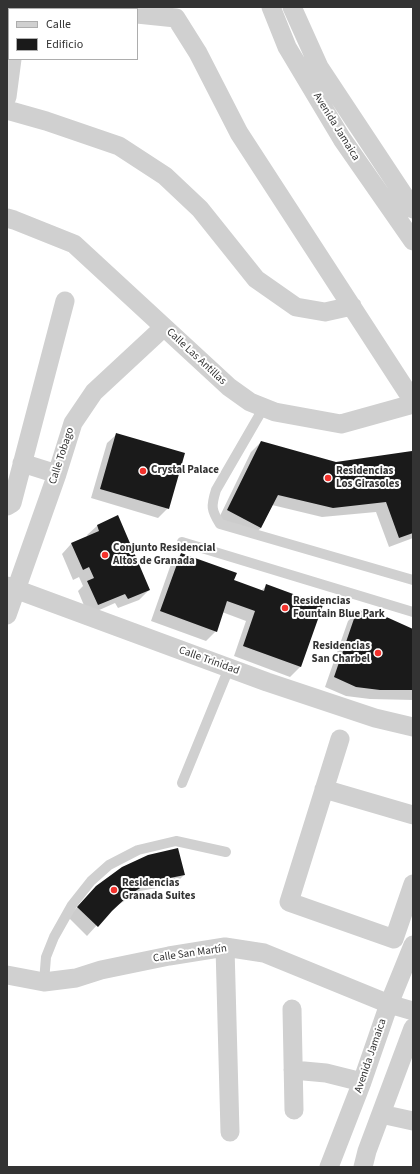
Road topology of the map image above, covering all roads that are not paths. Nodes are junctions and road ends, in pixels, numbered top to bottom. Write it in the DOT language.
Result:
graph roads {
  1 [pos="271,7"];
  2 [pos="292,7"];
  3 [pos="138,14"];
  4 [pos="12,60"];
  5 [pos="309,67"];
  6 [pos="7,97"];
  7 [pos="7,110"];
  8 [pos="413,209"];
  9 [pos="7,218"];
  10 [pos="413,241"];
  11 [pos="65,301"];
  12 [pos="352,306"];
  13 [pos="164,327"];
  14 [pos="413,401"];
  15 [pos="413,404"];
  16 [pos="264,408"];
  17 [pos="22,463"];
  18 [pos="57,474"];
  19 [pos="7,506"];
  20 [pos="182,542"];
  21 [pos="413,580"];
  22 [pos="12,588"];
  23 [pos="413,612"];
  24 [pos="7,615"];
  25 [pos="228,668"];
  26 [pos="413,727"];
  27 [pos="340,739"];
  28 [pos="182,783"];
  29 [pos="324,789"];
  30 [pos="413,815"];
  31 [pos="226,852"];
  32 [pos="413,884"];
  33 [pos="413,945"];
  34 [pos="225,947"];
  35 [pos="7,975"];
  36 [pos="44,982"];
  37 [pos="389,1004"];
  38 [pos="292,1009"];
  39 [pos="413,1012"];
  40 [pos="413,1028"];
  41 [pos="294,1070"];
  42 [pos="362,1082"];
  43 [pos="294,1110"];
  44 [pos="381,1114"];
  45 [pos="413,1121"];
  46 [pos="230,1132"];
  47 [pos="330,1167"];
  48 [pos="363,1167"];
  1 -- 5 [label="street, Avenida Jamaica"];
  2 -- 5 [label="street, Avenida Jamaica"];
  3 -- 12 [label="street"];
  4 -- 6 [label="street"];
  5 -- 8 [label="street, Avenida Jamaica"];
  5 -- 10 [label="street, Avenida Jamaica"];
  7 -- 12 [label="street"];
  9 -- 13 [label="street, Calle Las Antillas"];
  11 -- 17 [label="street"];
  12 -- 14 [label="street"];
  13 -- 16 [label="street, Calle Las Antillas"];
  13 -- 18 [label="street, Calle Tobago"];
  15 -- 16 [label="street, Calle Las Antillas"];
  16 -- 21 [label="lane"];
  17 -- 18 [label="street"];
  17 -- 19 [label="street"];
  18 -- 22 [label="street, Calle Tobago"];
  20 -- 23 [label="lane"];
  22 -- 24 [label="street, Calle Tobago"];
  22 -- 25 [label="street, Calle Trinidad"];
  25 -- 26 [label="street, Calle Trinidad"];
  25 -- 28 [label="lane"];
  27 -- 29 [label="street"];
  29 -- 30 [label="street"];
  29 -- 32 [label="street"];
  31 -- 36 [label="lane"];
  33 -- 37 [label="street, Avenida Jamaica"];
  34 -- 36 [label="street, Calle San Martín"];
  34 -- 37 [label="street, Calle San Martín"];
  34 -- 46 [label="street"];
  35 -- 36 [label="street, Calle San Martín"];
  37 -- 39 [label="street, Calle San Martín"];
  37 -- 42 [label="street, Avenida Jamaica"];
  38 -- 41 [label="street"];
  40 -- 44 [label="street"];
  41 -- 42 [label="street"];
  41 -- 43 [label="street"];
  42 -- 47 [label="street, Avenida Jamaica"];
  44 -- 45 [label="street"];
  44 -- 48 [label="street"];
}
